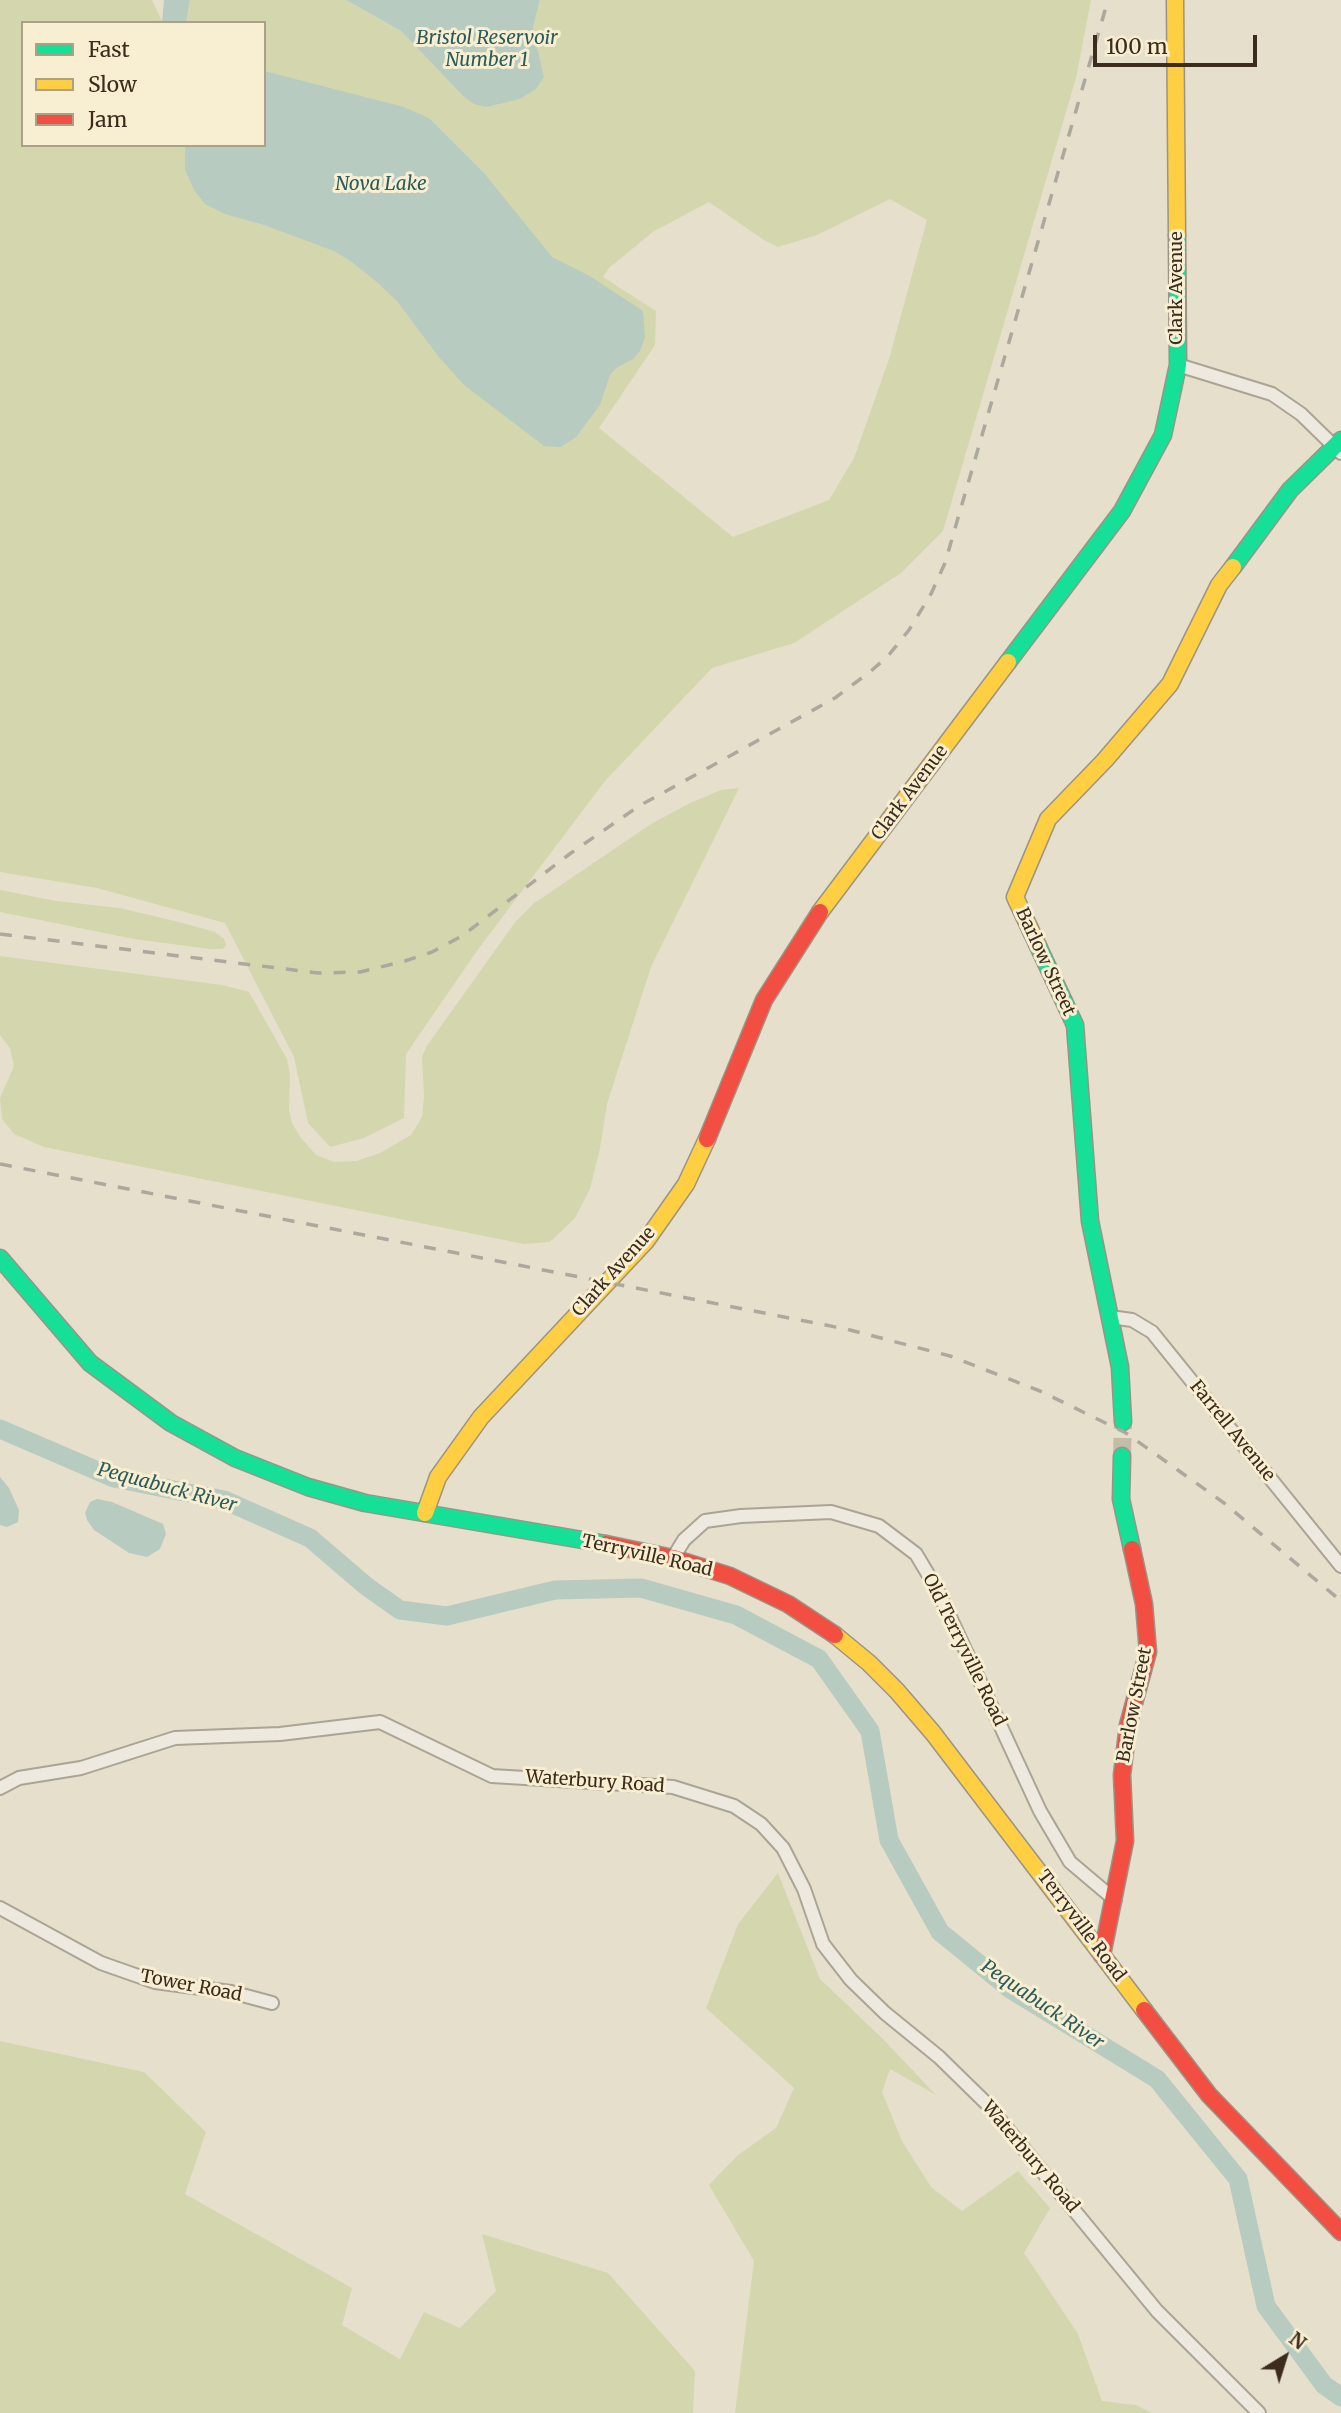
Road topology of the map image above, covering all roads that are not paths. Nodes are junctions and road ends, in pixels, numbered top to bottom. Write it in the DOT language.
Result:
graph roads {
  1 [pos="1175,0"];
  2 [pos="1178,365"];
  3 [pos="1339,446"];
  4 [pos="0,1258"];
  5 [pos="1110,1317"];
  6 [pos="1123,1422"];
  7 [pos="1122,1456"];
  8 [pos="425,1513"];
  9 [pos="673,1558"];
  10 [pos="1341,1566"];
  11 [pos="0,1788"];
  12 [pos="1115,1900"];
  13 [pos="0,1908"];
  14 [pos="1102,1955"];
  15 [pos="272,2003"];
  16 [pos="1341,2232"];
  17 [pos="1259,2413"];
  1 -- 2 [label="main road, Clark Avenue"];
  2 -- 3 [label="street"];
  2 -- 8 [label="main road, Clark Avenue"];
  3 -- 5 [label="main road, Barlow Street"];
  4 -- 8 [label="main road, Terryville Road"];
  5 -- 6 [label="main road, Barlow Street"];
  5 -- 10 [label="street, Farrell Avenue"];
  7 -- 12 [label="main road, Barlow Street"];
  8 -- 9 [label="main road, Terryville Road"];
  9 -- 12 [label="street, Old Terryville Road"];
  9 -- 14 [label="main road, Terryville Road"];
  11 -- 17 [label="street, Waterbury Road"];
  12 -- 14 [label="main road, Barlow Street"];
  13 -- 15 [label="street, Tower Road"];
  14 -- 16 [label="main road, Terryville Road"];
}
